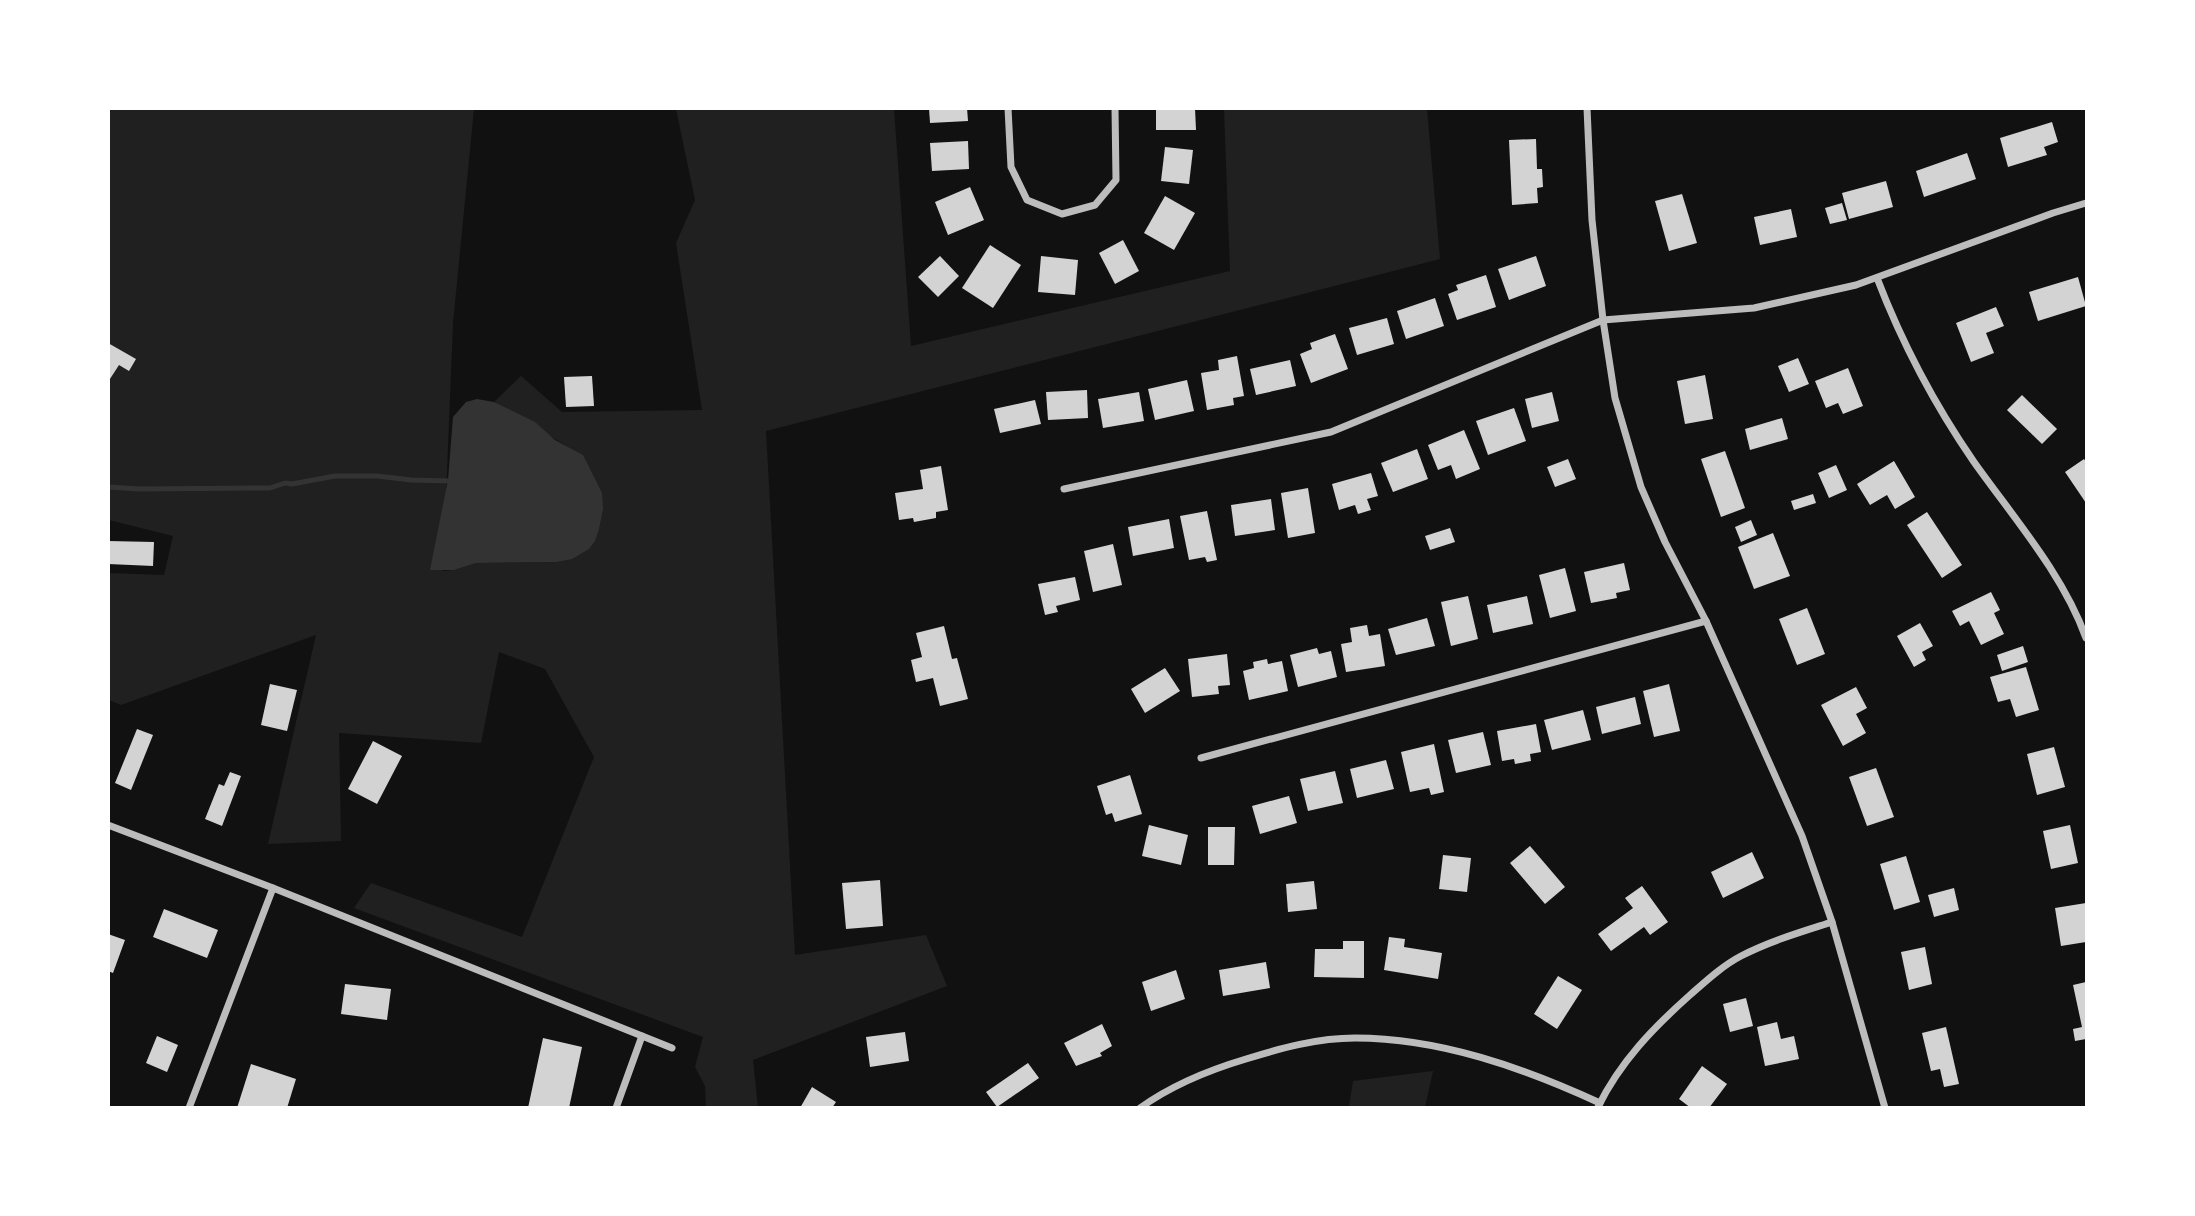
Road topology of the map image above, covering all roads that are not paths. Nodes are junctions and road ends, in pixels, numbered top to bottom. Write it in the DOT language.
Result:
graph roads {
  1 [pos="1007,108"];
  2 [pos="1115,108"];
  3 [pos="1587,108"];
  4 [pos="2087,203"];
  5 [pos="1877,278"];
  6 [pos="1602,320"];
  7 [pos="1064,489"];
  8 [pos="1706,621"];
  9 [pos="2087,638"];
  10 [pos="1201,758"];
  11 [pos="108,825"];
  12 [pos="273,888"];
  13 [pos="1832,922"];
  14 [pos="642,1036"];
  15 [pos="672,1048"];
  16 [pos="1599,1105"];
  17 [pos="189,1108"];
  18 [pos="616,1108"];
  19 [pos="1140,1108"];
  20 [pos="1885,1108"];
  1 -- 2 [label="street"];
  3 -- 6 [label="street"];
  4 -- 5 [label="street"];
  5 -- 6 [label="street"];
  5 -- 9 [label="street"];
  6 -- 7 [label="street"];
  6 -- 8 [label="street"];
  8 -- 10 [label="street"];
  8 -- 13 [label="street"];
  11 -- 12 [label="street"];
  12 -- 14 [label="street"];
  12 -- 17 [label="street"];
  13 -- 16 [label="street"];
  13 -- 20 [label="street"];
  14 -- 15 [label="street"];
  14 -- 18 [label="street"];
  16 -- 19 [label="street"];
}
